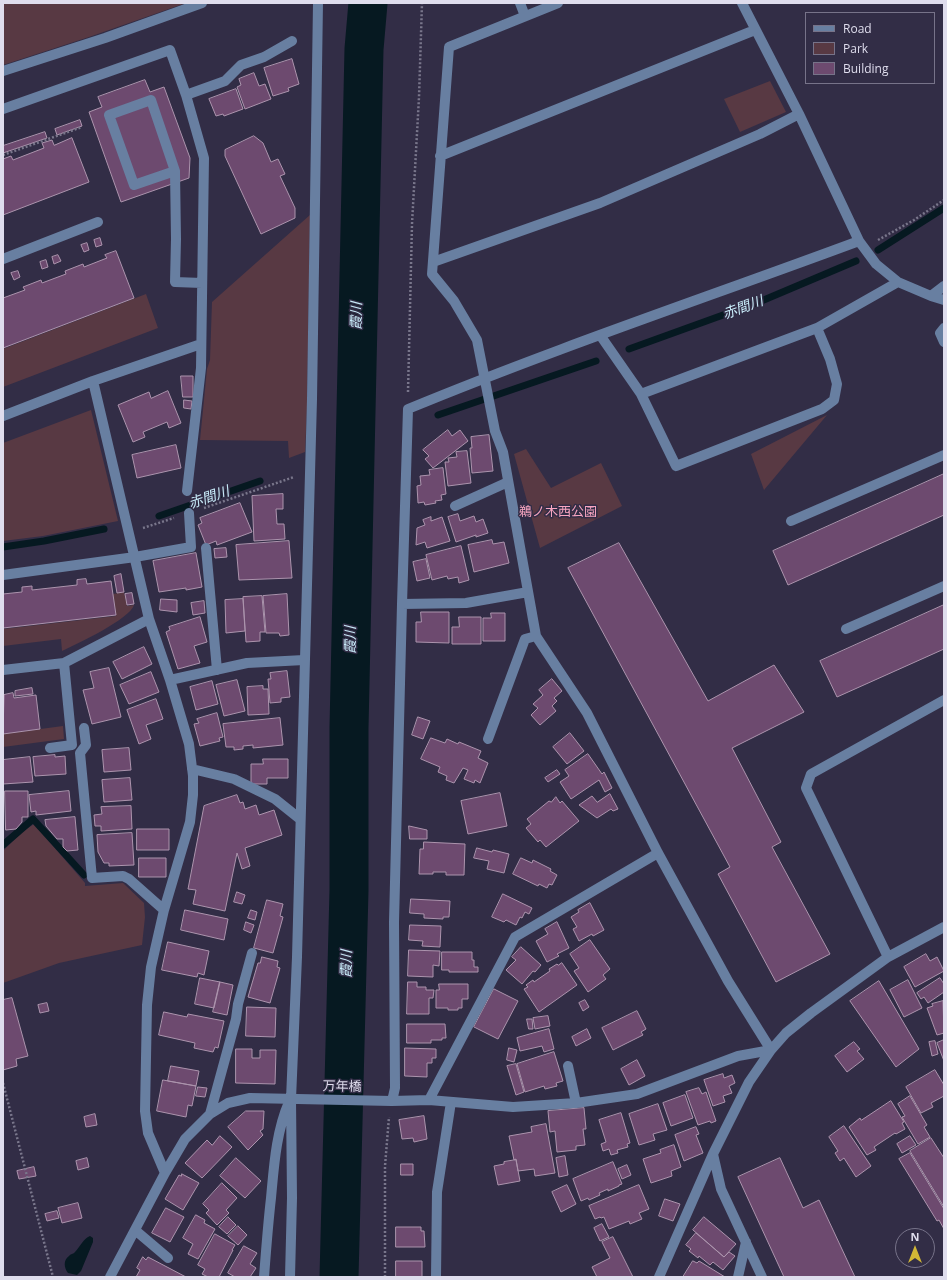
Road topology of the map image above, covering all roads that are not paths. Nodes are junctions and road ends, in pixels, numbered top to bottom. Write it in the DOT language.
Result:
graph roads {
  1 [pos="202,3"];
  2 [pos="318,3"];
  3 [pos="520,3"];
  4 [pos="558,3"];
  5 [pos="742,3"];
  6 [pos="525,16"];
  7 [pos="755,30"];
  8 [pos="292,41"];
  9 [pos="3,71"];
  10 [pos="186,95"];
  11 [pos="3,109"];
  12 [pos="799,114"];
  13 [pos="440,156"];
  14 [pos="174,171"];
  15 [pos="98,222"];
  16 [pos="861,245"];
  17 [pos="3,259"];
  18 [pos="433,262"];
  19 [pos="898,282"];
  20 [pos="202,283"];
  21 [pos="944,286"];
  22 [pos="931,296"];
  23 [pos="944,300"];
  24 [pos="817,328"];
  25 [pos="944,328"];
  26 [pos="600,335"];
  27 [pos="944,342"];
  28 [pos="201,344"];
  29 [pos="485,378"];
  30 [pos="93,381"];
  31 [pos="641,394"];
  32 [pos="3,416"];
  33 [pos="944,455"];
  34 [pos="508,482"];
  35 [pos="187,491"];
  36 [pos="455,506"];
  37 [pos="189,513"];
  38 [pos="791,521"];
  39 [pos="206,548"];
  40 [pos="135,557"];
  41 [pos="3,575"];
  42 [pos="944,586"];
  43 [pos="528,592"];
  44 [pos="402,604"];
  45 [pos="149,619"];
  46 [pos="846,629"];
  47 [pos="536,636"];
  48 [pos="304,660"];
  49 [pos="64,663"];
  50 [pos="3,670"];
  51 [pos="217,670"];
  52 [pos="170,680"];
  53 [pos="944,700"];
  54 [pos="84,728"];
  55 [pos="488,739"];
  56 [pos="50,748"];
  57 [pos="192,769"];
  58 [pos="300,819"];
  59 [pos="658,853"];
  60 [pos="164,910"];
  61 [pos="944,927"];
  62 [pos="252,953"];
  63 [pos="888,957"];
  64 [pos="772,1050"];
  65 [pos="568,1066"];
  66 [pos="291,1099"];
  67 [pos="428,1100"];
  68 [pos="392,1101"];
  69 [pos="451,1102"];
  70 [pos="576,1103"];
  71 [pos="210,1114"];
  72 [pos="713,1154"];
  73 [pos="165,1173"];
  74 [pos="135,1230"];
  75 [pos="746,1242"];
  76 [pos="168,1258"];
  77 [pos="110,1277"];
  78 [pos="264,1277"];
  79 [pos="290,1277"];
  80 [pos="436,1277"];
  81 [pos="659,1277"];
  82 [pos="738,1277"];
  83 [pos="762,1277"];
  1 -- 9 [label="street"];
  2 -- 48 [label="street"];
  3 -- 6 [label="street"];
  4 -- 6 [label="street"];
  5 -- 7 [label="street"];
  6 -- 13 [label="street"];
  7 -- 12 [label="street"];
  7 -- 13 [label="street"];
  8 -- 10 [label="street"];
  10 -- 11 [label="street"];
  10 -- 20 [label="street"];
  12 -- 16 [label="street"];
  12 -- 18 [label="street"];
  13 -- 18 [label="street"];
  14 -- 14 [label="street"];
  14 -- 20 [label="street"];
  15 -- 17 [label="street"];
  16 -- 19 [label="street"];
  16 -- 26 [label="street"];
  18 -- 29 [label="street"];
  19 -- 22 [label="street"];
  19 -- 24 [label="street"];
  20 -- 28 [label="street"];
  21 -- 22 [label="street"];
  22 -- 23 [label="street"];
  24 -- 31 [label="street"];
  24 -- 31 [label="street"];
  25 -- 27 [label="street"];
  26 -- 29 [label="street"];
  26 -- 31 [label="street"];
  28 -- 30 [label="street"];
  28 -- 35 [label="street"];
  29 -- 34 [label="street"];
  29 -- 44 [label="street"];
  30 -- 32 [label="street"];
  30 -- 40 [label="street"];
  33 -- 38 [label="street"];
  34 -- 36 [label="street"];
  34 -- 43 [label="street"];
  37 -- 40 [label="street"];
  39 -- 51 [label="street"];
  40 -- 41 [label="street"];
  40 -- 45 [label="street"];
  42 -- 46 [label="street"];
  43 -- 44 [label="street"];
  43 -- 47 [label="street"];
  44 -- 68 [label="street"];
  45 -- 49 [label="street"];
  45 -- 52 [label="street"];
  47 -- 55 [label="street"];
  47 -- 59 [label="street"];
  48 -- 51 [label="street"];
  48 -- 58 [label="street"];
  49 -- 50 [label="street"];
  49 -- 56 [label="street"];
  51 -- 52 [label="street"];
  52 -- 57 [label="street"];
  53 -- 63 [label="street"];
  54 -- 60 [label="street"];
  57 -- 58 [label="street"];
  57 -- 60 [label="street"];
  58 -- 66 [label="street"];
  59 -- 64 [label="street"];
  59 -- 67 [label="street"];
  60 -- 73 [label="street"];
  61 -- 63 [label="street"];
  62 -- 71 [label="street"];
  63 -- 64 [label="street"];
  64 -- 70 [label="street, 万年橋"];
  64 -- 72 [label="street"];
  65 -- 70 [label="street"];
  66 -- 68 [label="street, 万年橋"];
  66 -- 71 [label="street, 万年橋"];
  66 -- 78 [label="street"];
  66 -- 79 [label="street"];
  67 -- 68 [label="street, 万年橋"];
  67 -- 69 [label="street, 万年橋"];
  69 -- 70 [label="street, 万年橋"];
  69 -- 80 [label="street"];
  71 -- 73 [label="street"];
  72 -- 75 [label="street"];
  72 -- 81 [label="street"];
  73 -- 74 [label="street"];
  74 -- 76 [label="street"];
  74 -- 77 [label="street"];
  75 -- 82 [label="street"];
  75 -- 83 [label="street"];
}
